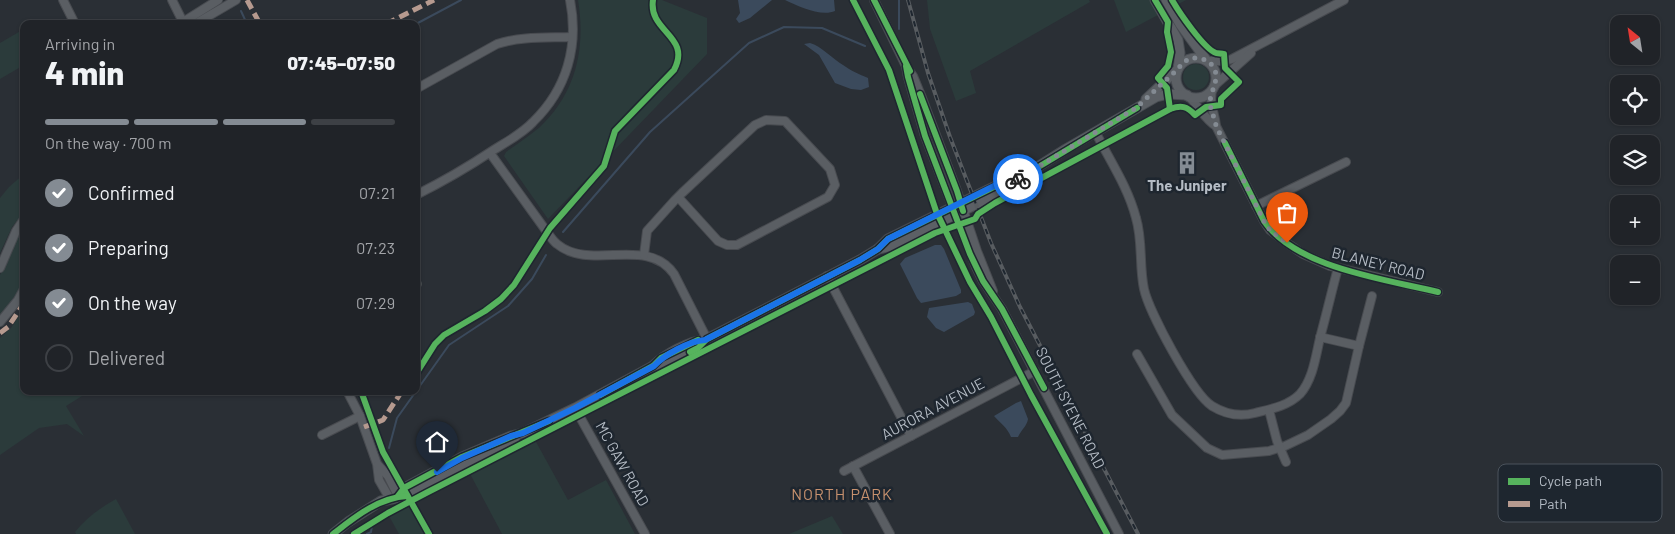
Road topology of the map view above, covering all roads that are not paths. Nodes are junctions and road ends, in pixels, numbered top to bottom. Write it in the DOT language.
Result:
graph roads {
  1 [pos="63,0"];
  2 [pos="172,0"];
  3 [pos="218,0"];
  4 [pos="236,0"];
  5 [pos="570,0"];
  6 [pos="874,0"];
  7 [pos="1155,0"];
  8 [pos="1166,0"];
  9 [pos="1344,0"];
  10 [pos="73,20"];
  11 [pos="181,20"];
  12 [pos="187,20"];
  13 [pos="202,20"];
  14 [pos="572,37"];
  15 [pos="1256,48"];
  16 [pos="1207,60"];
  17 [pos="1178,69"];
  18 [pos="420,88"];
  19 [pos="1213,88"];
  20 [pos="1187,95"];
  21 [pos="1136,108"];
  22 [pos="1216,126"];
  23 [pos="1096,133"];
  24 [pos="490,153"];
  25 [pos="1346,162"];
  26 [pos="420,193"];
  27 [pos="678,197"];
  28 [pos="1256,206"];
  29 [pos="958,209"];
  30 [pos="20,225"];
  31 [pos="644,255"];
  32 [pos="0,268"];
  33 [pos="1338,268"];
  34 [pos="828,276"];
  35 [pos="1438,292"];
  36 [pos="20,296"];
  37 [pos="1372,296"];
  38 [pos="0,322"];
  39 [pos="1320,337"];
  40 [pos="706,339"];
  41 [pos="1359,346"];
  42 [pos="1137,354"];
  43 [pos="1035,370"];
  44 [pos="350,395"];
  45 [pos="575,408"];
  46 [pos="1269,410"];
  47 [pos="360,416"];
  48 [pos="322,435"];
  49 [pos="911,436"];
  50 [pos="1279,448"];
  51 [pos="1286,462"];
  52 [pos="853,466"];
  53 [pos="844,471"];
  54 [pos="394,497"];
  55 [pos="333,534"];
  56 [pos="645,534"];
  57 [pos="890,534"];
  58 [pos="1119,534"];
  1 -- 10 [label="street"];
  2 -- 11 [label="street"];
  3 -- 12 [label="street"];
  4 -- 13 [label="street"];
  5 -- 14 [label="street"];
  6 -- 29 [label="street, SOUTH SYENE ROAD"];
  7 -- 17 [label="main road"];
  8 -- 16 [label="main road"];
  9 -- 15 [label="street"];
  14 -- 18 [label="street"];
  14 -- 24 [label="street"];
  15 -- 16 [label="street"];
  15 -- 19 [label="street"];
  16 -- 17 [label="main road"];
  16 -- 19 [label="main road"];
  17 -- 20 [label="main road"];
  17 -- 21 [label="main road"];
  19 -- 20 [label="main road"];
  19 -- 22 [label="street, BLANEY ROAD"];
  20 -- 21 [label="main road"];
  20 -- 22 [label="street, BLANEY ROAD"];
  21 -- 23 [label="main road"];
  22 -- 28 [label="street, BLANEY ROAD"];
  23 -- 29 [label="main road"];
  23 -- 46 [label="street"];
  24 -- 26 [label="street"];
  24 -- 31 [label="street"];
  25 -- 28 [label="street"];
  27 -- 27 [label="street"];
  27 -- 31 [label="street"];
  28 -- 33 [label="street, BLANEY ROAD"];
  29 -- 34 [label="main road"];
  29 -- 43 [label="street, SOUTH SYENE ROAD"];
  30 -- 32 [label="street"];
  31 -- 40 [label="street"];
  33 -- 35 [label="street, BLANEY ROAD"];
  33 -- 39 [label="street"];
  34 -- 40 [label="main road"];
  34 -- 49 [label="street"];
  36 -- 38 [label="street"];
  37 -- 41 [label="street"];
  39 -- 41 [label="street"];
  39 -- 46 [label="street"];
  40 -- 45 [label="main road"];
  41 -- 50 [label="street"];
  42 -- 50 [label="street"];
  43 -- 49 [label="street, AURORA AVENUE"];
  43 -- 58 [label="street, SOUTH SYENE ROAD"];
  44 -- 47 [label="street"];
  45 -- 54 [label="main road"];
  45 -- 56 [label="street, MC GAW ROAD"];
  46 -- 50 [label="street"];
  47 -- 48 [label="street"];
  47 -- 54 [label="street"];
  49 -- 52 [label="street, AURORA AVENUE"];
  50 -- 51 [label="street"];
  52 -- 53 [label="street, AURORA AVENUE"];
  52 -- 57 [label="street"];
  54 -- 55 [label="main road"];
}
